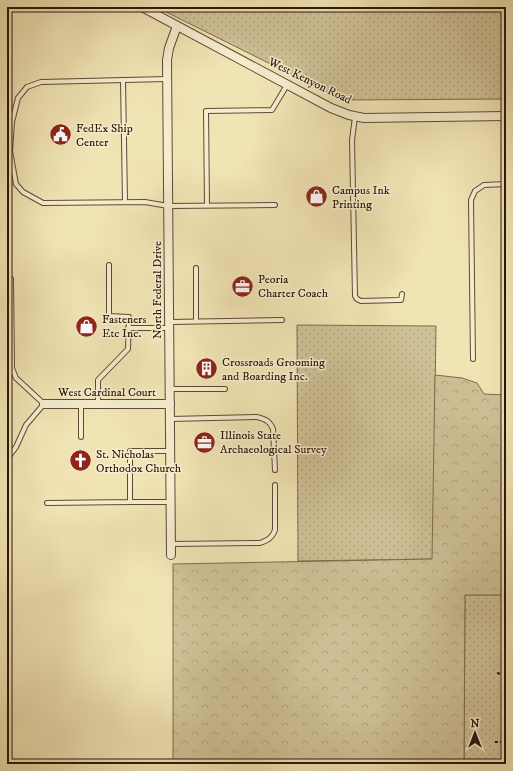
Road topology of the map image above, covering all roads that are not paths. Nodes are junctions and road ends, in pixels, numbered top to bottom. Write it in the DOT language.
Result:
graph roads {
  1 [pos="142,7"];
  2 [pos="178,26"];
  3 [pos="167,79"];
  4 [pos="122,80"];
  5 [pos="287,85"];
  6 [pos="355,116"];
  7 [pos="506,116"];
  8 [pos="506,184"];
  9 [pos="125,202"];
  10 [pos="275,204"];
  11 [pos="207,205"];
  12 [pos="168,206"];
  13 [pos="109,265"];
  14 [pos="196,268"];
  15 [pos="11,279"];
  16 [pos="402,294"];
  17 [pos="282,320"];
  18 [pos="196,321"];
  19 [pos="170,325"];
  20 [pos="128,328"];
  21 [pos="473,359"];
  22 [pos="9,368"];
  23 [pos="225,388"];
  24 [pos="170,389"];
  25 [pos="81,403"];
  26 [pos="98,403"];
  27 [pos="44,404"];
  28 [pos="170,404"];
  29 [pos="170,419"];
  30 [pos="82,437"];
  31 [pos="170,451"];
  32 [pos="7,459"];
  33 [pos="275,470"];
  34 [pos="275,485"];
  35 [pos="130,502"];
  36 [pos="171,502"];
  37 [pos="47,503"];
  38 [pos="171,544"];
  39 [pos="171,555"];
  1 -- 2 [label="street, West Kenyon Road"];
  2 -- 3 [label="street, North Federal Drive"];
  2 -- 5 [label="street, West Kenyon Road"];
  3 -- 4 [label="lane"];
  3 -- 12 [label="street, North Federal Drive"];
  4 -- 9 [label="lane"];
  4 -- 9 [label="lane"];
  5 -- 6 [label="street, West Kenyon Road"];
  5 -- 11 [label="lane"];
  6 -- 7 [label="street, West Kenyon Road"];
  6 -- 16 [label="lane"];
  8 -- 21 [label="lane"];
  9 -- 12 [label="lane"];
  10 -- 11 [label="lane"];
  11 -- 12 [label="lane"];
  12 -- 19 [label="street, North Federal Drive"];
  13 -- 20 [label="lane"];
  14 -- 18 [label="lane"];
  15 -- 22 [label="lane"];
  17 -- 18 [label="lane"];
  18 -- 19 [label="lane"];
  19 -- 20 [label="lane"];
  19 -- 24 [label="street, North Federal Drive"];
  20 -- 26 [label="lane"];
  22 -- 27 [label="lane"];
  23 -- 24 [label="lane"];
  24 -- 28 [label="street, North Federal Drive"];
  25 -- 26 [label="street, West Cardinal Court"];
  25 -- 27 [label="street, West Cardinal Court"];
  25 -- 30 [label="lane"];
  26 -- 28 [label="street, West Cardinal Court"];
  27 -- 32 [label="lane"];
  28 -- 29 [label="street, North Federal Drive"];
  29 -- 31 [label="street, North Federal Drive"];
  29 -- 33 [label="lane"];
  31 -- 35 [label="lane"];
  31 -- 36 [label="street, North Federal Drive"];
  34 -- 38 [label="lane"];
  35 -- 36 [label="lane"];
  35 -- 37 [label="lane"];
  36 -- 38 [label="street, North Federal Drive"];
  38 -- 39 [label="street, North Federal Drive"];
}
